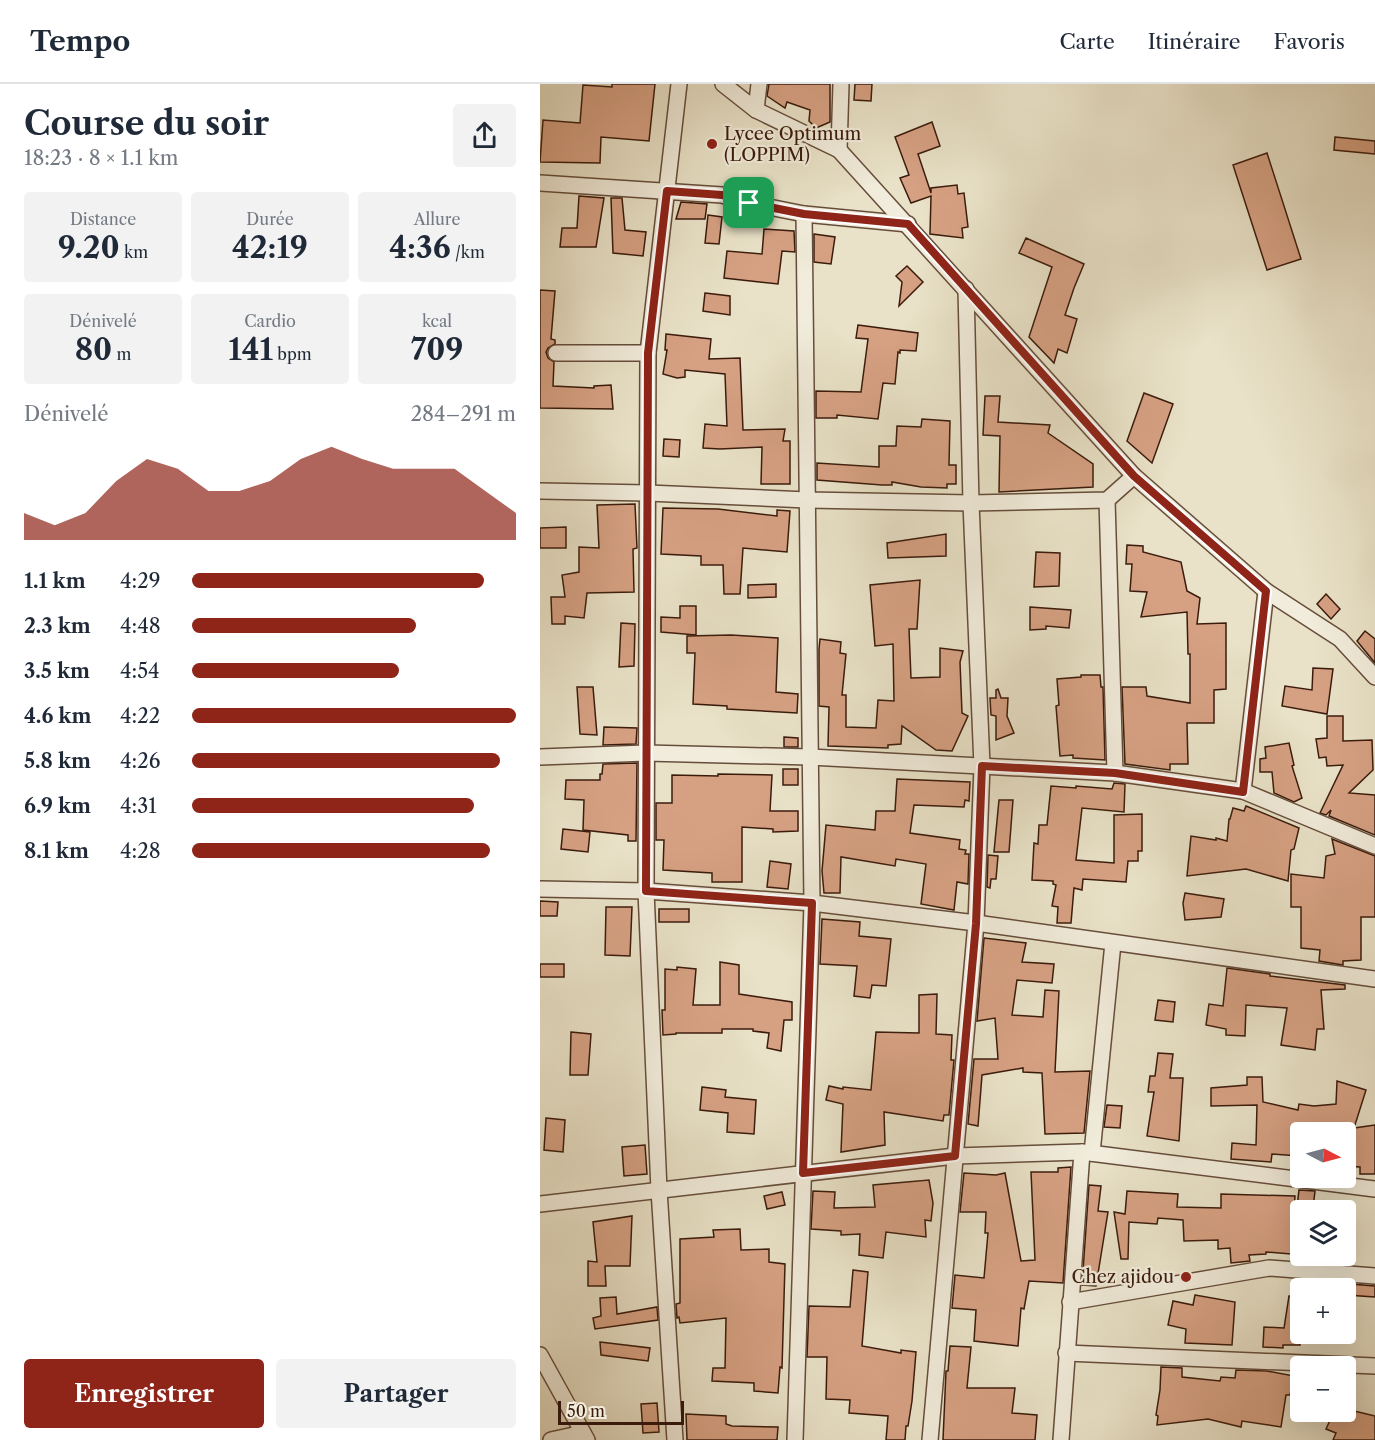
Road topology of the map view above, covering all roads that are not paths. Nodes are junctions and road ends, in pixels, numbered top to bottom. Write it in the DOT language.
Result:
graph roads {
  1 [pos="679,84"];
  2 [pos="723,84"];
  3 [pos="759,84"];
  4 [pos="841,84"];
  5 [pos="756,110"];
  6 [pos="839,150"];
  7 [pos="540,183"];
  8 [pos="667,191"];
  9 [pos="804,214"];
  10 [pos="908,224"];
  11 [pos="966,289"];
  12 [pos="556,353"];
  13 [pos="648,353"];
  14 [pos="1134,476"];
  15 [pos="540,491"];
  16 [pos="648,493"];
  17 [pos="807,500"];
  18 [pos="1107,500"];
  19 [pos="971,503"];
  20 [pos="1266,591"];
  21 [pos="1375,677"];
  22 [pos="646,753"];
  23 [pos="540,757"];
  24 [pos="810,757"];
  25 [pos="982,766"];
  26 [pos="1115,773"];
  27 [pos="1243,792"];
  28 [pos="1375,846"];
  29 [pos="540,889"];
  30 [pos="646,891"];
  31 [pos="812,903"];
  32 [pos="976,924"];
  33 [pos="1113,943"];
  34 [pos="1375,979"];
  35 [pos="1087,1152"];
  36 [pos="955,1156"];
  37 [pos="803,1173"];
  38 [pos="1375,1189"];
  39 [pos="659,1190"];
  40 [pos="540,1204"];
  41 [pos="1375,1276"];
  42 [pos="1070,1302"];
  43 [pos="1066,1353"];
  44 [pos="540,1355"];
  45 [pos="1375,1366"];
  46 [pos="585,1436"];
  47 [pos="551,1440"];
  48 [pos="675,1440"];
  49 [pos="795,1440"];
  50 [pos="930,1440"];
  51 [pos="1061,1440"];
  1 -- 8 [label="street"];
  2 -- 5 [label="street"];
  3 -- 5 [label="street"];
  4 -- 6 [label="street"];
  5 -- 6 [label="street"];
  6 -- 10 [label="street"];
  7 -- 8 [label="street"];
  8 -- 9 [label="street"];
  8 -- 13 [label="street"];
  9 -- 10 [label="street"];
  9 -- 17 [label="street"];
  10 -- 11 [label="street"];
  11 -- 14 [label="street"];
  11 -- 19 [label="street"];
  12 -- 13 [label="street"];
  13 -- 16 [label="street"];
  14 -- 18 [label="street"];
  14 -- 20 [label="street"];
  15 -- 16 [label="street"];
  16 -- 17 [label="street"];
  16 -- 22 [label="street"];
  17 -- 19 [label="street"];
  17 -- 24 [label="street"];
  18 -- 19 [label="street"];
  18 -- 26 [label="street"];
  19 -- 25 [label="street"];
  20 -- 21 [label="street"];
  20 -- 27 [label="street"];
  22 -- 23 [label="street"];
  22 -- 24 [label="street"];
  22 -- 30 [label="street"];
  24 -- 25 [label="street"];
  24 -- 31 [label="street"];
  25 -- 26 [label="street"];
  25 -- 32 [label="street"];
  26 -- 27 [label="street"];
  27 -- 28 [label="street"];
  29 -- 30 [label="street"];
  30 -- 31 [label="street"];
  30 -- 39 [label="street"];
  31 -- 32 [label="street"];
  31 -- 37 [label="street"];
  32 -- 33 [label="street"];
  32 -- 36 [label="street"];
  33 -- 34 [label="street"];
  33 -- 35 [label="street"];
  35 -- 36 [label="street"];
  35 -- 38 [label="street"];
  35 -- 42 [label="street"];
  36 -- 37 [label="street"];
  36 -- 50 [label="street"];
  37 -- 39 [label="street"];
  37 -- 49 [label="street"];
  39 -- 40 [label="street"];
  39 -- 48 [label="street"];
  41 -- 42 [label="street"];
  42 -- 43 [label="street"];
  43 -- 45 [label="street"];
  43 -- 51 [label="street"];
  44 -- 46 [label="street"];
  46 -- 47 [label="street"];
}
